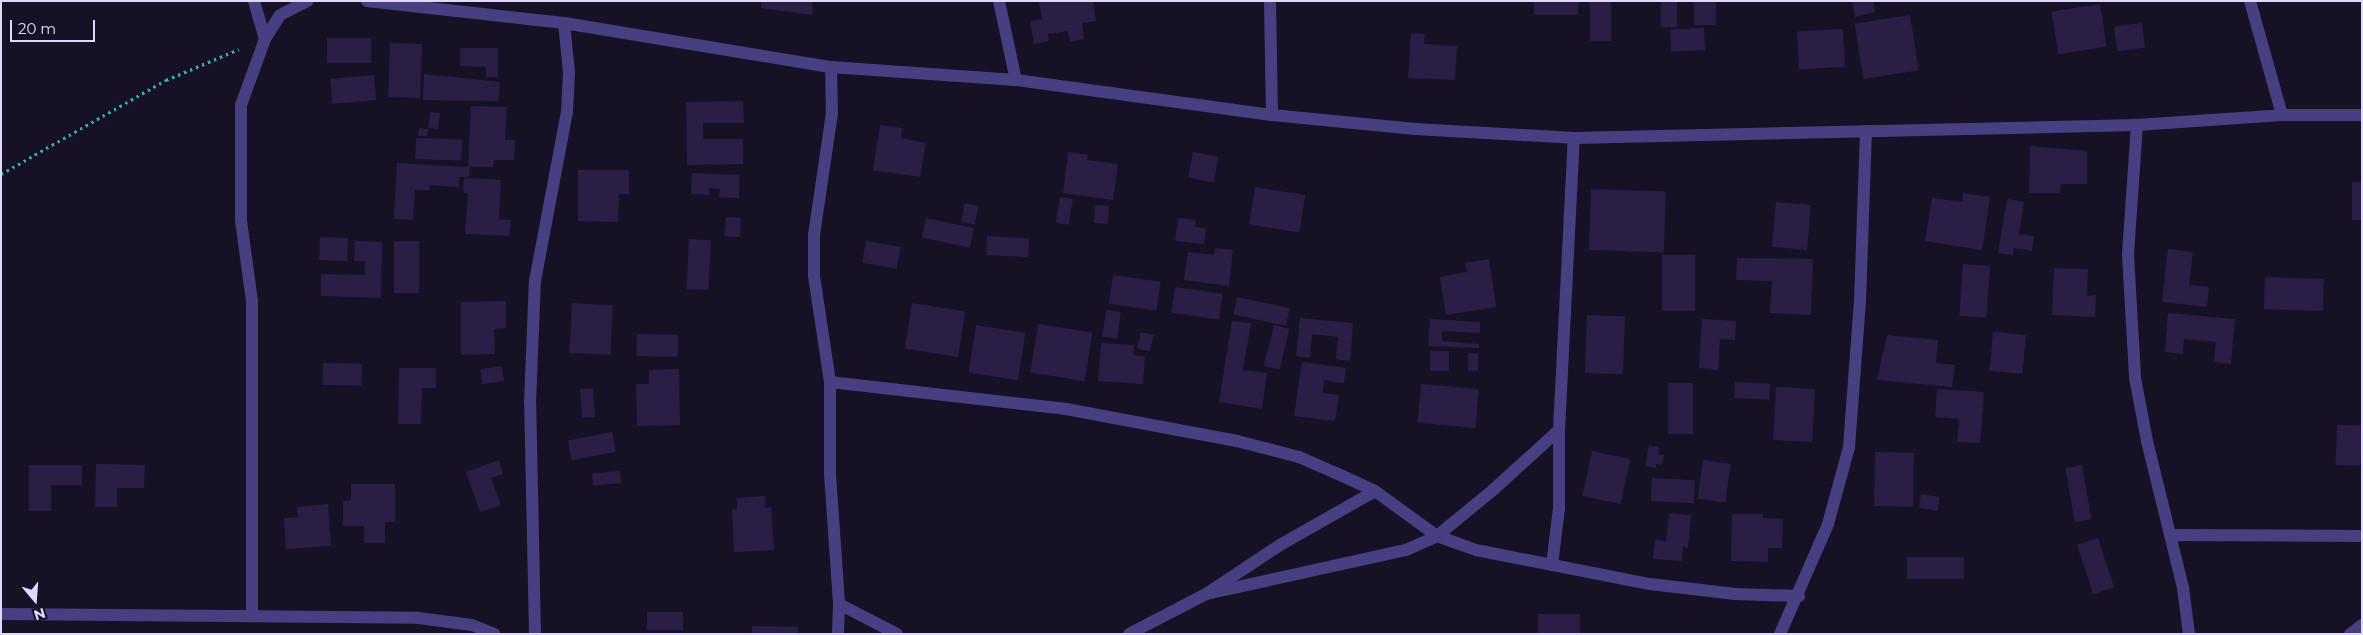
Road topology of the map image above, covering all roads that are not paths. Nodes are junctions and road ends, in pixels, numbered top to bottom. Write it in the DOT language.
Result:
graph roads {
  1 [pos="254,1"];
  2 [pos="308,1"];
  3 [pos="367,1"];
  4 [pos="1000,1"];
  5 [pos="1270,1"];
  6 [pos="2250,1"];
  7 [pos="564,23"];
  8 [pos="265,39"];
  9 [pos="831,67"];
  10 [pos="1016,80"];
  11 [pos="1272,115"];
  12 [pos="2282,115"];
  13 [pos="2362,115"];
  14 [pos="2137,125"];
  15 [pos="1866,131"];
  16 [pos="1574,138"];
  17 [pos="830,382"];
  18 [pos="1559,430"];
  19 [pos="1375,491"];
  20 [pos="2171,535"];
  21 [pos="1437,536"];
  22 [pos="2362,536"];
  23 [pos="1552,565"];
  24 [pos="1206,594"];
  25 [pos="1799,596"];
  26 [pos="839,604"];
  27 [pos="1,614"];
  28 [pos="252,616"];
  29 [pos="494,634"];
  30 [pos="536,634"];
  31 [pos="838,634"];
  32 [pos="897,634"];
  33 [pos="1128,634"];
  34 [pos="1780,634"];
  35 [pos="2189,634"];
  1 -- 8 [label="street"];
  2 -- 8 [label="street"];
  3 -- 7 [label="street"];
  4 -- 10 [label="street"];
  5 -- 11 [label="street"];
  6 -- 12 [label="street"];
  7 -- 9 [label="street"];
  7 -- 30 [label="street"];
  8 -- 28 [label="street"];
  9 -- 10 [label="street"];
  9 -- 17 [label="street"];
  10 -- 11 [label="street"];
  11 -- 16 [label="street"];
  12 -- 13 [label="street"];
  12 -- 14 [label="street"];
  14 -- 15 [label="street"];
  14 -- 20 [label="street"];
  15 -- 16 [label="street"];
  15 -- 25 [label="street"];
  16 -- 18 [label="street"];
  17 -- 19 [label="street"];
  17 -- 26 [label="street"];
  18 -- 21 [label="street"];
  18 -- 23 [label="street"];
  19 -- 21 [label="street"];
  19 -- 24 [label="street"];
  20 -- 22 [label="street"];
  20 -- 35 [label="street"];
  21 -- 23 [label="street"];
  21 -- 24 [label="street"];
  23 -- 25 [label="street"];
  24 -- 33 [label="street"];
  25 -- 34 [label="street"];
  26 -- 31 [label="street"];
  26 -- 32 [label="street"];
  27 -- 28 [label="street"];
  28 -- 29 [label="street"];
}
